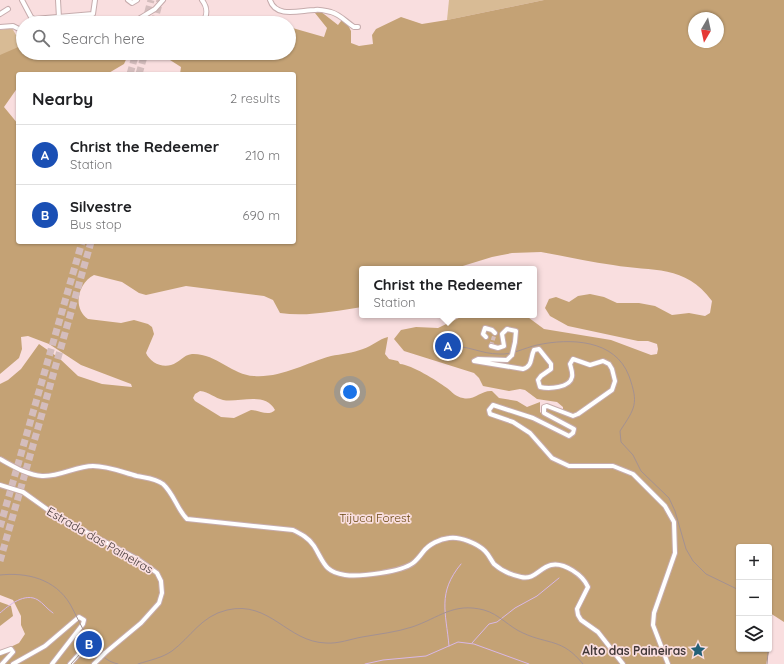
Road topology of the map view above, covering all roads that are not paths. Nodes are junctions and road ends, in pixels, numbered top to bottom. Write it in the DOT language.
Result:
graph roads {
  1 [pos="22,0"];
  2 [pos="58,0"];
  3 [pos="94,0"];
  4 [pos="128,0"];
  5 [pos="137,0"];
  6 [pos="163,0"];
  7 [pos="202,0"];
  8 [pos="270,0"];
  9 [pos="8,9"];
  10 [pos="0,14"];
  11 [pos="31,16"];
  12 [pos="59,16"];
  13 [pos="76,16"];
  14 [pos="144,16"];
  15 [pos="206,16"];
  16 [pos="0,27"];
  17 [pos="358,27"];
  18 [pos="16,28"];
  19 [pos="495,333"];
  20 [pos="486,337"];
  21 [pos="491,346"];
  22 [pos="0,459"];
  23 [pos="0,486"];
  24 [pos="89,643"];
  25 [pos="0,653"];
  26 [pos="2,664"];
  27 [pos="13,664"];
  28 [pos="52,664"];
  29 [pos="70,664"];
  30 [pos="94,664"];
  31 [pos="623,664"];
  32 [pos="668,664"];
  1 -- 11 [label="street"];
  2 -- 12 [label="street"];
  3 -- 13 [label="street"];
  4 -- 5 [label="street"];
  6 -- 14 [label="street"];
  7 -- 15 [label="street"];
  8 -- 17 [label="street"];
  9 -- 10 [label="street"];
  16 -- 18 [label="street"];
  19 -- 20 [label="street"];
  21 -- 32 [label="street, bridge"];
  22 -- 31 [label="street"];
  23 -- 30 [label="street, Estrada das Paineiras, bridge"];
  24 -- 29 [label="street"];
  25 -- 26 [label="street"];
  27 -- 28 [label="street"];
}
